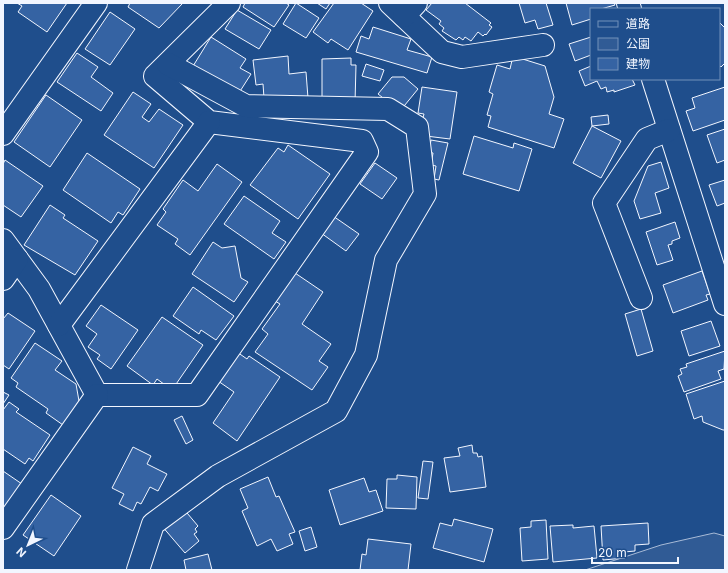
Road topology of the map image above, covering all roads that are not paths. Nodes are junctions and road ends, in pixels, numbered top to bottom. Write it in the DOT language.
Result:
graph roads {
  1 [pos="96,3"];
  2 [pos="229,3"];
  3 [pos="403,7"];
  4 [pos="543,45"];
  5 [pos="168,64"];
  6 [pos="653,80"];
  7 [pos="209,122"];
  8 [pos="669,130"];
  9 [pos="3,134"];
  10 [pos="3,240"];
  11 [pos="17,259"];
  12 [pos="3,279"];
  13 [pos="641,298"];
  14 [pos="725,304"];
  15 [pos="59,325"];
  16 [pos="97,395"];
  17 [pos="3,528"];
  18 [pos="138,570"];
  1 -- 9 [label="street"];
  2 -- 5 [label="street"];
  3 -- 4 [label="street"];
  5 -- 7 [label="street"];
  5 -- 18 [label="street"];
  6 -- 8 [label="street"];
  7 -- 15 [label="street"];
  7 -- 16 [label="street"];
  8 -- 13 [label="street"];
  8 -- 14 [label="street"];
  10 -- 11 [label="street"];
  11 -- 12 [label="street"];
  11 -- 15 [label="street"];
  15 -- 16 [label="street"];
  16 -- 17 [label="street"];
}
